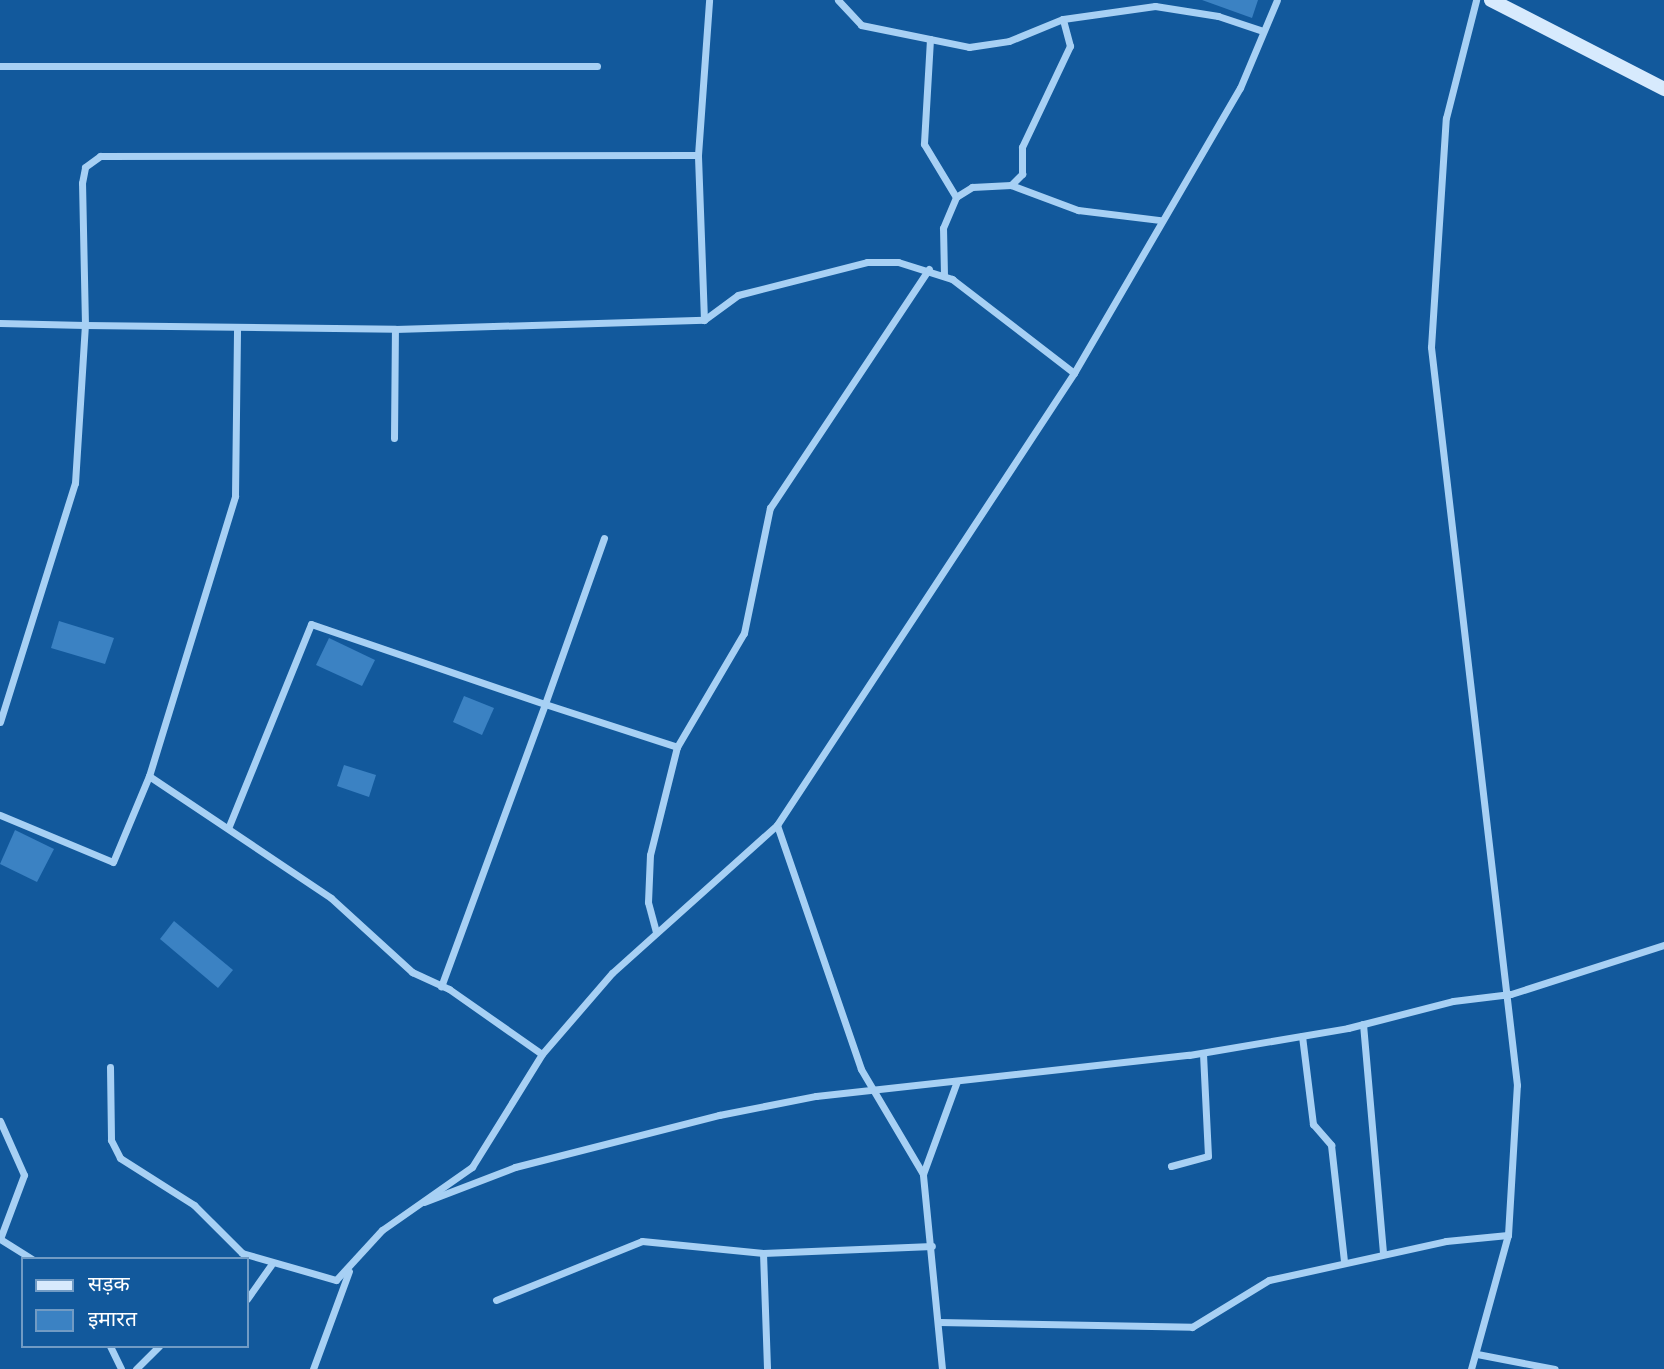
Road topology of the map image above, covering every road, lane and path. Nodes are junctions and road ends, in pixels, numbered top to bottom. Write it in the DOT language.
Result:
graph roads {
  1 [pos="709,0"];
  2 [pos="838,0"];
  3 [pos="1276,0"];
  4 [pos="1476,0"];
  5 [pos="1491,0"];
  6 [pos="1062,19"];
  7 [pos="1263,31"];
  8 [pos="930,39"];
  9 [pos="0,66"];
  10 [pos="597,66"];
  11 [pos="1664,89"];
  12 [pos="698,155"];
  13 [pos="1012,185"];
  14 [pos="956,197"];
  15 [pos="1160,220"];
  16 [pos="929,269"];
  17 [pos="944,275"];
  18 [pos="704,320"];
  19 [pos="0,323"];
  20 [pos="85,324"];
  21 [pos="395,328"];
  22 [pos="237,330"];
  23 [pos="1074,373"];
  24 [pos="394,438"];
  25 [pos="604,538"];
  26 [pos="545,704"];
  27 [pos="0,722"];
  28 [pos="677,747"];
  29 [pos="149,776"];
  30 [pos="0,815"];
  31 [pos="777,825"];
  32 [pos="229,826"];
  33 [pos="656,932"];
  34 [pos="1664,945"];
  35 [pos="441,986"];
  36 [pos="1511,994"];
  37 [pos="1363,1024"];
  38 [pos="1302,1036"];
  39 [pos="1203,1053"];
  40 [pos="542,1054"];
  41 [pos="110,1067"];
  42 [pos="957,1081"];
  43 [pos="875,1090"];
  44 [pos="0,1121"];
  45 [pos="1171,1166"];
  46 [pos="923,1174"];
  47 [pos="424,1202"];
  48 [pos="1508,1234"];
  49 [pos="0,1239"];
  50 [pos="932,1246"];
  51 [pos="763,1252"];
  52 [pos="1383,1254"];
  53 [pos="29,1257"];
  54 [pos="353,1261"];
  55 [pos="1344,1261"];
  56 [pos="271,1265"];
  57 [pos="248,1298"];
  58 [pos="496,1300"];
  59 [pos="939,1322"];
  60 [pos="111,1348"];
  61 [pos="157,1348"];
  62 [pos="1476,1354"];
  63 [pos="121,1369"];
  64 [pos="136,1369"];
  65 [pos="313,1369"];
  66 [pos="767,1369"];
  67 [pos="942,1369"];
  68 [pos="1471,1369"];
  69 [pos="1555,1369"];
  1 -- 12 [label="street"];
  2 -- 8 [label="street"];
  3 -- 7 [label="street"];
  4 -- 36 [label="street"];
  5 -- 11 [label="main road"];
  6 -- 7 [label="street"];
  6 -- 8 [label="street"];
  6 -- 13 [label="street"];
  7 -- 15 [label="street"];
  8 -- 14 [label="street"];
  9 -- 10 [label="street"];
  12 -- 18 [label="street"];
  12 -- 20 [label="street"];
  13 -- 14 [label="street"];
  13 -- 15 [label="street"];
  14 -- 17 [label="street"];
  15 -- 23 [label="street"];
  16 -- 17 [label="street"];
  16 -- 18 [label="street"];
  16 -- 28 [label="street"];
  17 -- 23 [label="street"];
  18 -- 21 [label="street"];
  19 -- 20 [label="street"];
  20 -- 22 [label="street"];
  20 -- 27 [label="street"];
  21 -- 22 [label="street"];
  21 -- 24 [label="street"];
  22 -- 29 [label="street"];
  23 -- 31 [label="street"];
  25 -- 26 [label="street"];
  26 -- 28 [label="street"];
  26 -- 32 [label="street"];
  26 -- 35 [label="street"];
  28 -- 33 [label="street"];
  29 -- 30 [label="street"];
  29 -- 32 [label="street"];
  31 -- 33 [label="street"];
  31 -- 43 [label="street"];
  32 -- 35 [label="street"];
  33 -- 40 [label="street"];
  34 -- 36 [label="street"];
  35 -- 40 [label="street"];
  36 -- 37 [label="street"];
  36 -- 48 [label="street"];
  37 -- 38 [label="street"];
  37 -- 52 [label="street"];
  38 -- 39 [label="street"];
  38 -- 55 [label="street"];
  39 -- 42 [label="street"];
  39 -- 45 [label="street"];
  40 -- 47 [label="street"];
  41 -- 56 [label="street"];
  42 -- 43 [label="street"];
  42 -- 46 [label="street"];
  43 -- 46 [label="street"];
  43 -- 47 [label="street"];
  44 -- 49 [label="street"];
  46 -- 50 [label="street"];
  47 -- 54 [label="street"];
  48 -- 52 [label="street"];
  48 -- 62 [label="street"];
  49 -- 53 [label="street"];
  50 -- 51 [label="street"];
  50 -- 59 [label="street"];
  51 -- 58 [label="street"];
  51 -- 66 [label="street"];
  52 -- 55 [label="street"];
  54 -- 56 [label="street"];
  54 -- 65 [label="street"];
  55 -- 59 [label="street"];
  56 -- 57 [label="street"];
  59 -- 67 [label="street"];
  60 -- 63 [label="street"];
  61 -- 64 [label="street"];
  62 -- 68 [label="street"];
  62 -- 69 [label="street"];
}
